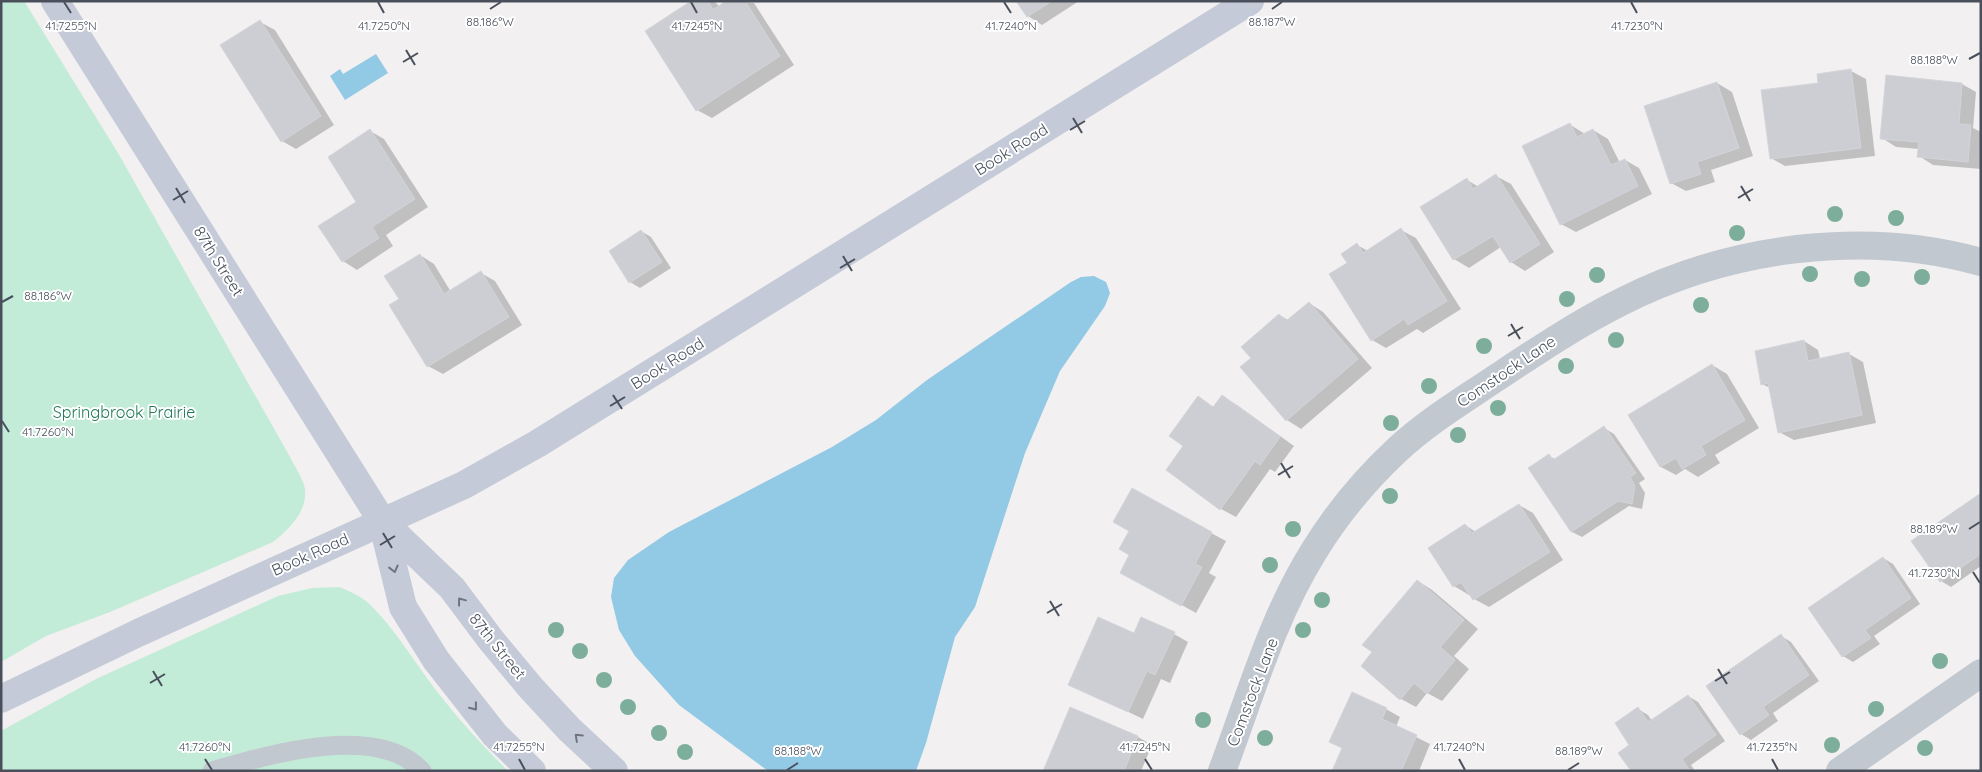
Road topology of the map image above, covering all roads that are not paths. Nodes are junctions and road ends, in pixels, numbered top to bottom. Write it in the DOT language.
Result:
graph roads {
  1 [pos="55,1"];
  2 [pos="1234,5"];
  3 [pos="1981,262"];
  4 [pos="382,521"];
  5 [pos="1981,673"];
  6 [pos="1,700"];
  7 [pos="212,771"];
  8 [pos="422,771"];
  9 [pos="532,771"];
  10 [pos="614,771"];
  11 [pos="1222,771"];
  12 [pos="1840,771"];
  1 -- 4 [label="street, 87th Street"];
  2 -- 4 [label="street, Book Road"];
  3 -- 11 [label="street, Comstock Lane"];
  4 -- 6 [label="street, Book Road"];
  4 -- 9 [label="street, 87th Street, one-way"];
  10 -- 4 [label="street, 87th Street, one-way"];
  5 -- 12 [label="street"];
  7 -- 8 [label="lane"];
}
